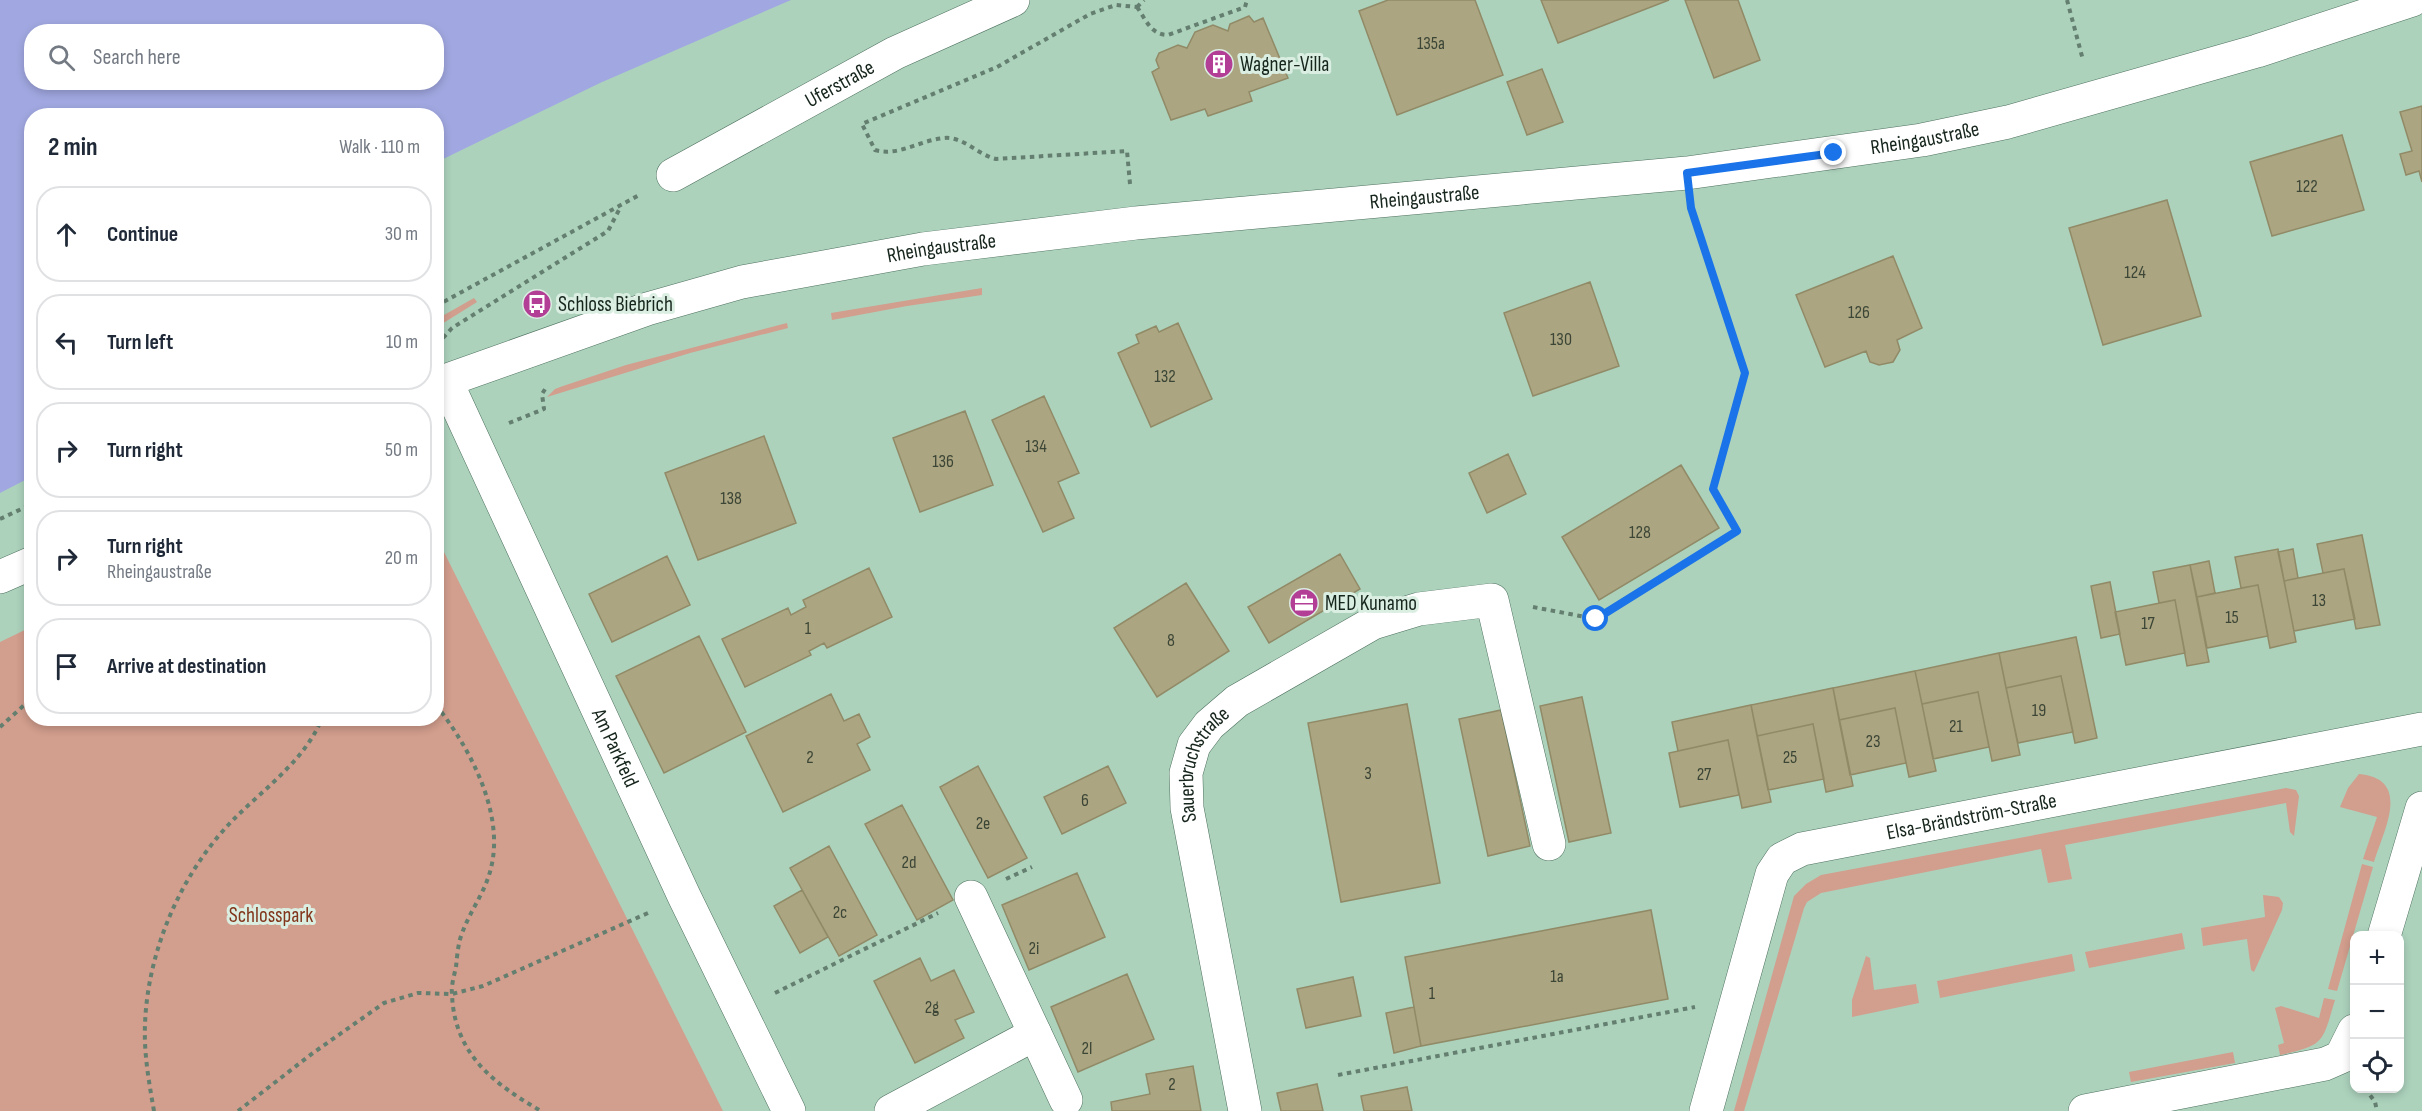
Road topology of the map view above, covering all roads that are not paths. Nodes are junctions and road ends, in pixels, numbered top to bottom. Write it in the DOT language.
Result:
graph roads {
  1 [pos="1013,0"];
  2 [pos="2412,0"];
  3 [pos="673,175"];
  4 [pos="444,382"];
  5 [pos="444,389"];
  6 [pos="24,566"];
  7 [pos="0,577"];
  8 [pos="2422,729"];
  9 [pos="2422,808"];
  10 [pos="1549,844"];
  11 [pos="971,897"];
  12 [pos="2385,931"];
  13 [pos="1035,1034"];
  14 [pos="2350,1039"];
  15 [pos="1066,1100"];
  16 [pos="789,1111"];
  17 [pos="891,1111"];
  18 [pos="1245,1111"];
  19 [pos="1706,1111"];
  20 [pos="2085,1111"];
  1 -- 3 [label="street, Uferstraße"];
  2 -- 4 [label="street, Rheingaustraße"];
  5 -- 16 [label="street, Am Parkfeld"];
  6 -- 7 [label="street"];
  8 -- 19 [label="street, Elsa-Brändström-Straße"];
  9 -- 12 [label="street"];
  10 -- 18 [label="street, Sauerbruchstraße"];
  11 -- 13 [label="street"];
  13 -- 15 [label="street"];
  13 -- 17 [label="street"];
  14 -- 20 [label="street"];
}
